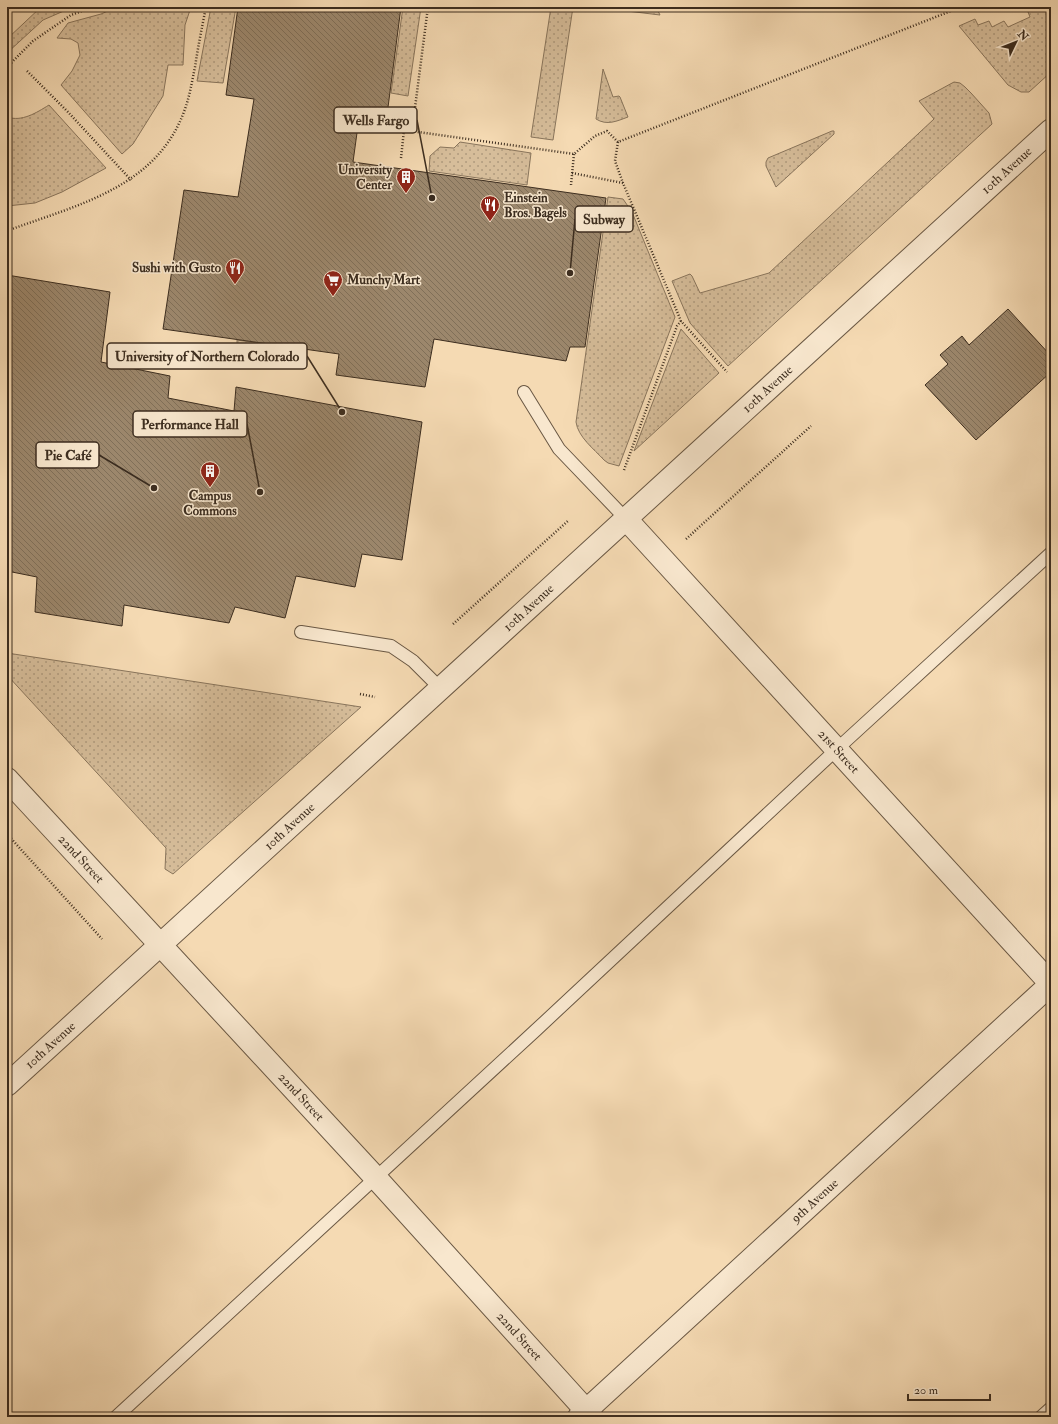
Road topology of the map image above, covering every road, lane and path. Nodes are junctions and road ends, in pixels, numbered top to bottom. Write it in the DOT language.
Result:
graph roads {
  1 [pos="93,7"];
  2 [pos="206,7"];
  3 [pos="428,7"];
  4 [pos="961,7"];
  5 [pos="7,67"];
  6 [pos="27,71"];
  7 [pos="1051,130"];
  8 [pos="412,131"];
  9 [pos="618,142"];
  10 [pos="574,154"];
  11 [pos="401,158"];
  12 [pos="572,173"];
  13 [pos="130,180"];
  14 [pos="623,183"];
  15 [pos="571,185"];
  16 [pos="7,229"];
  17 [pos="681,321"];
  18 [pos="727,372"];
  19 [pos="524,392"];
  20 [pos="811,426"];
  21 [pos="624,470"];
  22 [pos="626,519"];
  23 [pos="569,520"];
  24 [pos="686,538"];
  25 [pos="1051,553"];
  26 [pos="453,624"];
  27 [pos="301,632"];
  28 [pos="440,688"];
  29 [pos="360,694"];
  30 [pos="375,698"];
  31 [pos="837,749"];
  32 [pos="9,786"];
  33 [pos="7,834"];
  34 [pos="102,939"];
  35 [pos="161,944"];
  36 [pos="1051,984"];
  37 [pos="7,1085"];
  38 [pos="375,1177"];
  39 [pos="1051,1408"];
  40 [pos="586,1415"];
  41 [pos="116,1417"];
  42 [pos="1041,1417"];
  1 -- 5 [label="path"];
  2 -- 13 [label="path"];
  3 -- 8 [label="path"];
  4 -- 9 [label="path"];
  6 -- 13 [label="path"];
  7 -- 22 [label="street, 10th Avenue"];
  8 -- 10 [label="path"];
  8 -- 11 [label="path"];
  9 -- 10 [label="path"];
  9 -- 14 [label="path"];
  10 -- 12 [label="path"];
  12 -- 14 [label="path"];
  12 -- 15 [label="path"];
  13 -- 16 [label="path"];
  14 -- 17 [label="path"];
  17 -- 18 [label="path"];
  17 -- 21 [label="path"];
  19 -- 22 [label="lane"];
  20 -- 24 [label="path"];
  22 -- 28 [label="street, 10th Avenue"];
  22 -- 31 [label="street, 21st Street"];
  23 -- 26 [label="path"];
  25 -- 31 [label="lane"];
  27 -- 28 [label="lane"];
  28 -- 35 [label="street, 10th Avenue"];
  29 -- 30 [label="path"];
  31 -- 36 [label="street, 21st Street"];
  31 -- 38 [label="lane"];
  32 -- 35 [label="street, 22nd Street"];
  33 -- 34 [label="path"];
  35 -- 37 [label="street, 10th Avenue"];
  35 -- 38 [label="street, 22nd Street"];
  36 -- 40 [label="street, 9th Avenue"];
  38 -- 40 [label="street, 22nd Street"];
  38 -- 41 [label="lane"];
  39 -- 42 [label="lane"];
}
